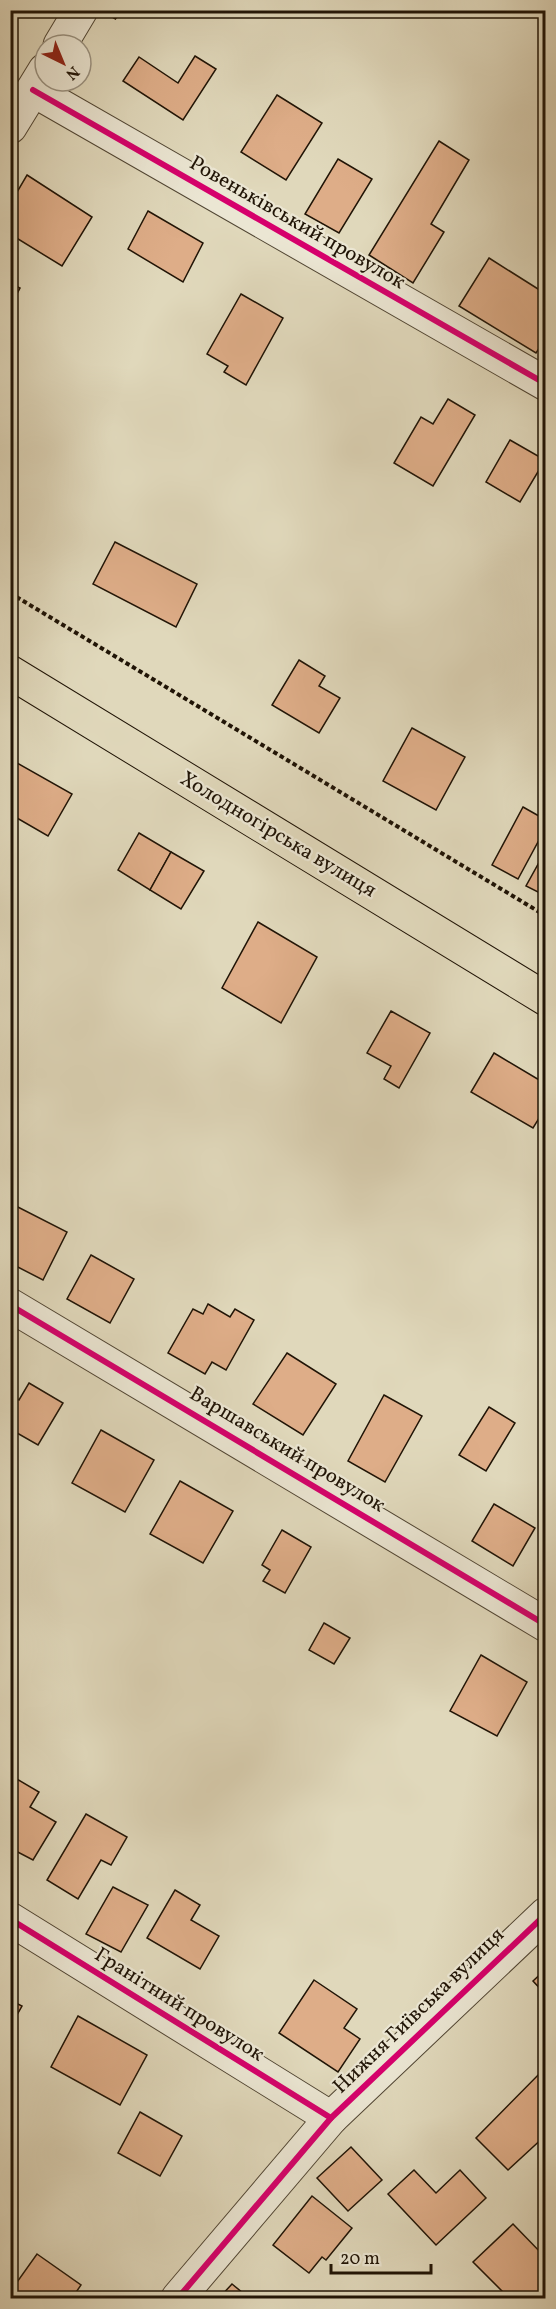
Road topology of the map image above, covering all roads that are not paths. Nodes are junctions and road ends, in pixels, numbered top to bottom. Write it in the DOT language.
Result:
graph roads {
  1 [pos="81,10"];
  2 [pos="67,33"];
  3 [pos="33,90"];
  4 [pos="61,93"];
  5 [pos="10,127"];
  6 [pos="546,384"];
  7 [pos="10,672"];
  8 [pos="546,999"];
  9 [pos="10,1305"];
  10 [pos="546,1625"];
  11 [pos="546,1914"];
  12 [pos="10,1919"];
  13 [pos="331,2118"];
  14 [pos="178,2298"];
  1 -- 2 [label="street"];
  3 -- 5 [label="street"];
  4 -- 6 [label="street, Ровеньківський провулок"];
  7 -- 8 [label="main road, Холодногірська вулиця"];
  9 -- 10 [label="street, Варшавський провулок"];
  11 -- 13 [label="street, Нижня Гиївська вулиця"];
  12 -- 13 [label="street, Гранітний провулок"];
  13 -- 14 [label="street, Нижня Гиївська вулиця"];
}
